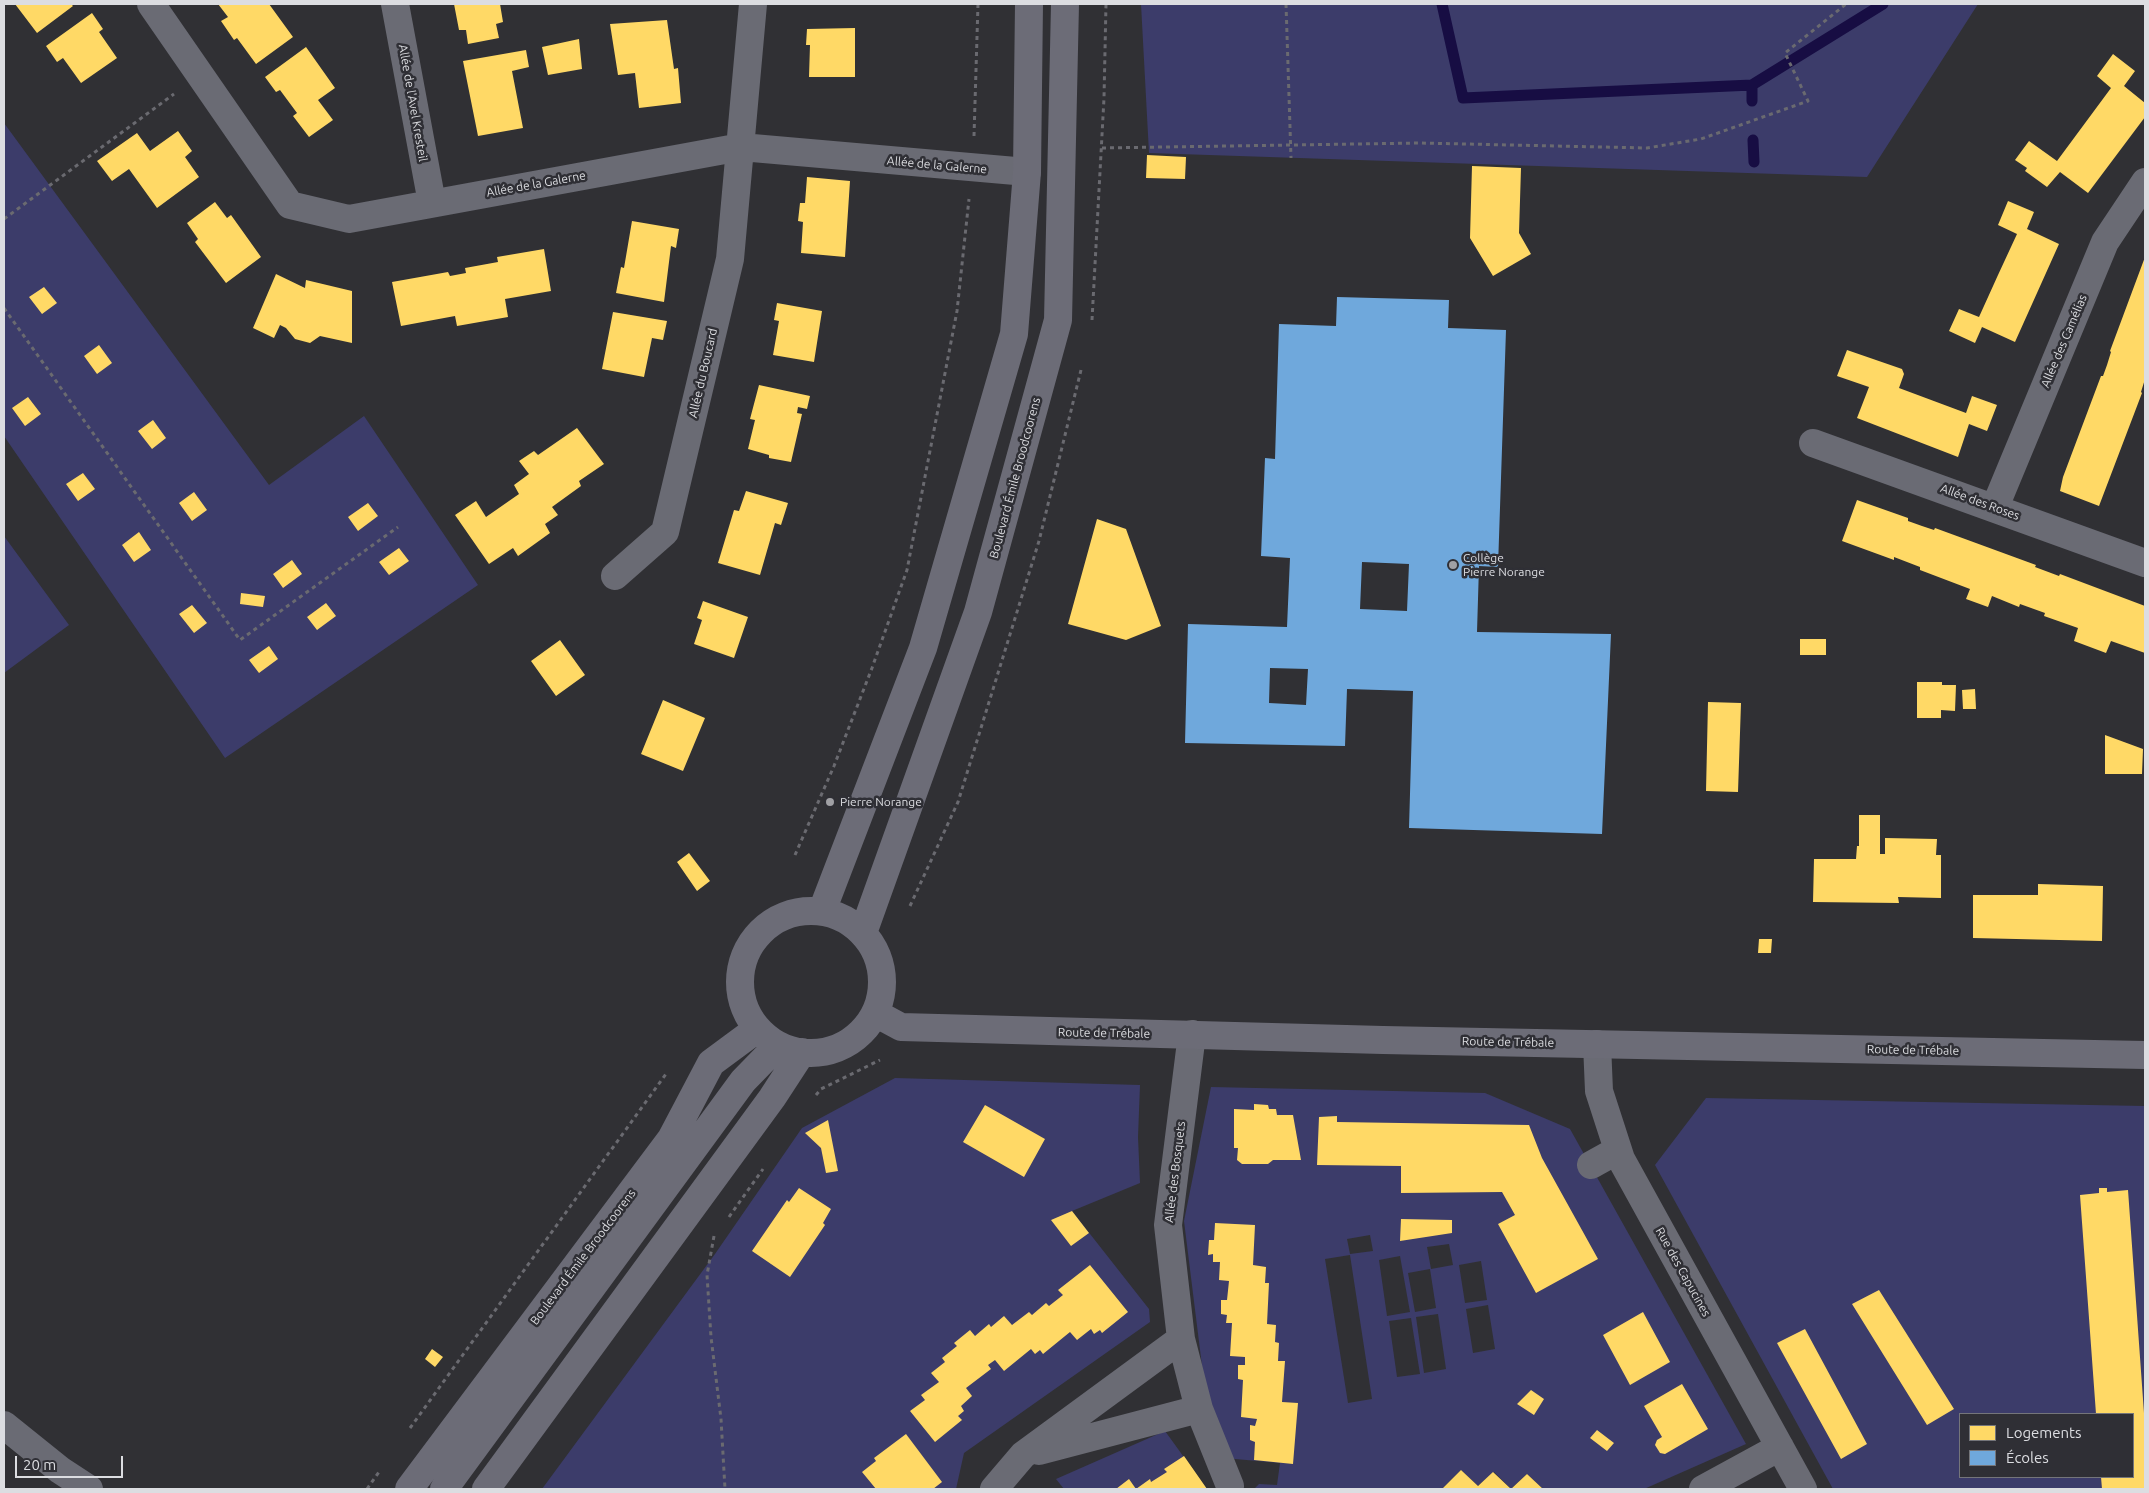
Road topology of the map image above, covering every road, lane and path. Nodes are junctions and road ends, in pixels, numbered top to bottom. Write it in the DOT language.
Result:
graph roads {
  1 [pos="151,4"];
  2 [pos="395,4"];
  3 [pos="753,4"];
  4 [pos="978,4"];
  5 [pos="1029,4"];
  6 [pos="1065,4"];
  7 [pos="1286,4"];
  8 [pos="1846,4"];
  9 [pos="201,74"];
  10 [pos="1289,144"];
  11 [pos="741,147"];
  12 [pos="1102,148"];
  13 [pos="1291,158"];
  14 [pos="973,168"];
  15 [pos="1027,172"];
  16 [pos="2145,182"];
  17 [pos="432,203"];
  18 [pos="4,219"];
  19 [pos="4,308"];
  20 [pos="1813,443"];
  21 [pos="1995,507"];
  22 [pos="398,527"];
  23 [pos="2145,562"];
  24 [pos="615,576"];
  25 [pos="795,855"];
  26 [pos="822,911"];
  27 [pos="863,933"];
  28 [pos="875,1013"];
  29 [pos="1192,1034"];
  30 [pos="779,1042"];
  31 [pos="1597,1044"];
  32 [pos="2145,1055"];
  33 [pos="669,1070"];
  34 [pos="1618,1150"];
  35 [pos="1591,1165"];
  36 [pos="714,1236"];
  37 [pos="1181,1339"];
  38 [pos="1199,1409"];
  39 [pos="4,1426"];
  40 [pos="407,1433"];
  41 [pos="1780,1447"];
  42 [pos="1023,1455"];
  43 [pos="384,1465"];
  44 [pos="1230,1486"];
  45 [pos="89,1489"];
  46 [pos="367,1489"];
  47 [pos="410,1489"];
  48 [pos="444,1489"];
  49 [pos="486,1489"];
  50 [pos="725,1489"];
  51 [pos="994,1489"];
  52 [pos="1703,1489"];
  53 [pos="1803,1489"];
  1 -- 9 [label="street, Allée de la Galerne"];
  2 -- 17 [label="street, Allée de l'Avel Kresteil"];
  3 -- 11 [label="street"];
  4 -- 14 [label="path"];
  5 -- 15 [label="street"];
  6 -- 27 [label="street, Boulevard Émile Broodcoorens"];
  7 -- 10 [label="path"];
  8 -- 10 [label="path"];
  9 -- 17 [label="street, Allée de la Galerne"];
  9 -- 18 [label="path"];
  10 -- 12 [label="path"];
  10 -- 13 [label="path"];
  11 -- 14 [label="street, Allée de la Galerne"];
  11 -- 17 [label="street, Allée de la Galerne"];
  11 -- 24 [label="street, Allée du Boucard"];
  14 -- 15 [label="street, Allée de la Galerne"];
  14 -- 25 [label="path"];
  15 -- 26 [label="street"];
  16 -- 21 [label="street, Allée des Camélias"];
  19 -- 22 [label="path"];
  20 -- 21 [label="street, Allée des Roses"];
  21 -- 23 [label="street, Allée des Roses"];
  26 -- 27 [label="street"];
  26 -- 30 [label="street"];
  27 -- 28 [label="street"];
  28 -- 29 [label="street, Route de Trébale"];
  28 -- 30 [label="street"];
  29 -- 31 [label="street, Route de Trébale"];
  29 -- 37 [label="street, Allée des Bosquets"];
  30 -- 47 [label="street, Boulevard Émile Broodcoorens"];
  30 -- 48 [label="street"];
  30 -- 49 [label="street"];
  31 -- 32 [label="street, Route de Trébale"];
  31 -- 34 [label="street, Rue des Capucines"];
  33 -- 40 [label="path"];
  34 -- 35 [label="street"];
  34 -- 41 [label="street, Rue des Capucines"];
  36 -- 50 [label="path"];
  37 -- 38 [label="street, Allée des Bosquets"];
  37 -- 42 [label="street"];
  38 -- 42 [label="street"];
  38 -- 44 [label="street, Allée des Bosquets"];
  39 -- 45 [label="street"];
  41 -- 52 [label="street"];
  41 -- 53 [label="street, Rue des Capucines"];
  42 -- 51 [label="street"];
  43 -- 46 [label="path"];
}
